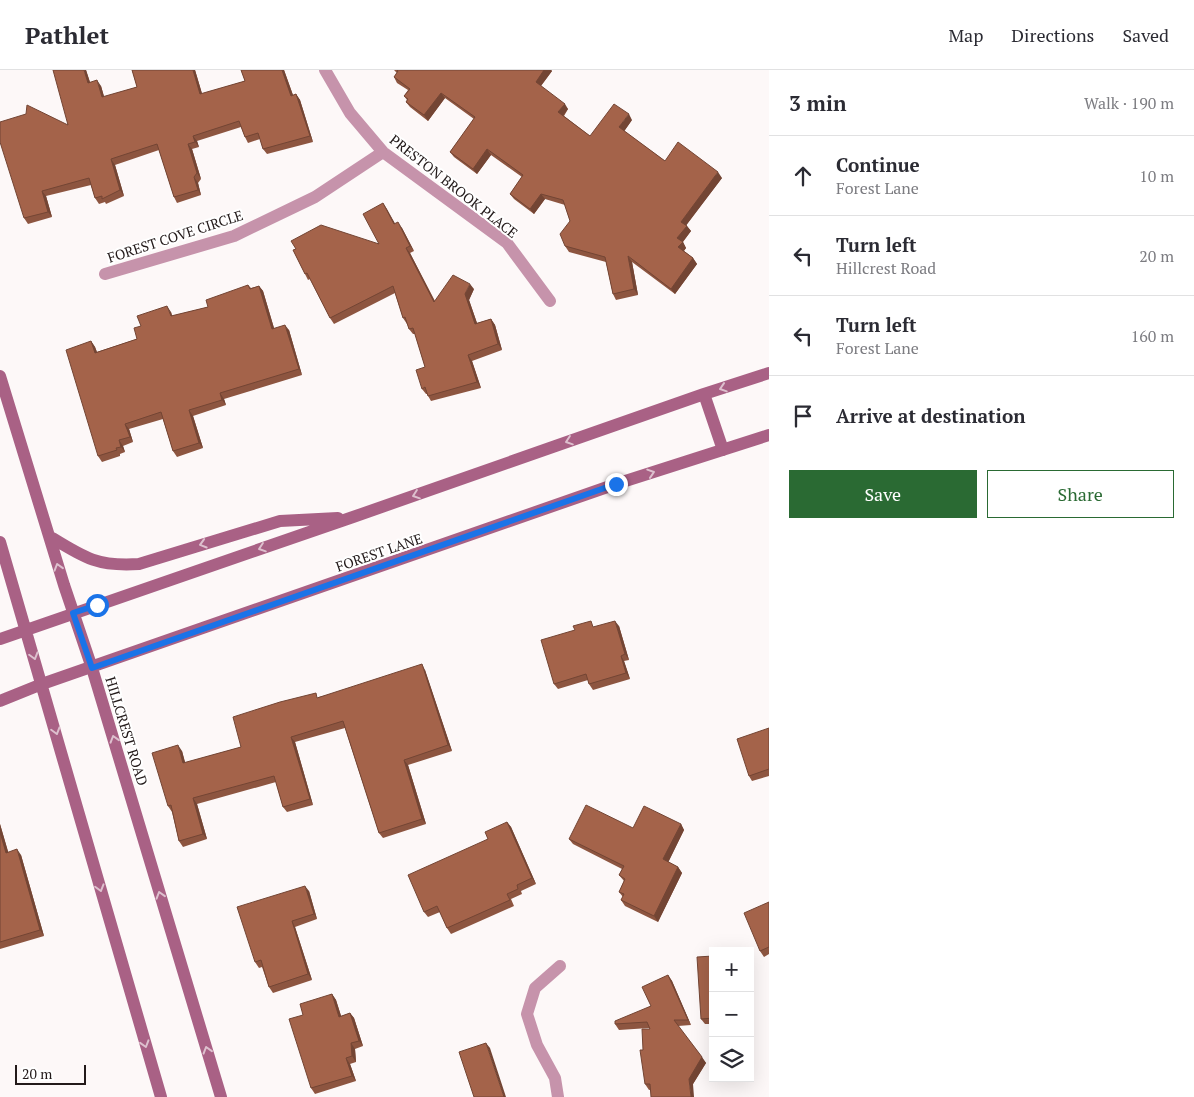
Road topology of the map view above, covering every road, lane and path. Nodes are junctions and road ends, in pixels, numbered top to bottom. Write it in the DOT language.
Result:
graph roads {
  1 [pos="324,70"];
  2 [pos="383,152"];
  3 [pos="105,274"];
  4 [pos="550,301"];
  5 [pos="769,373"];
  6 [pos="0,376"];
  7 [pos="704,394"];
  8 [pos="769,435"];
  9 [pos="723,450"];
  10 [pos="353,517"];
  11 [pos="49,536"];
  12 [pos="0,542"];
  13 [pos="73,613"];
  14 [pos="26,629"];
  15 [pos="0,639"];
  16 [pos="92,668"];
  17 [pos="42,684"];
  18 [pos="0,701"];
  19 [pos="560,966"];
  20 [pos="161,1097"];
  21 [pos="221,1097"];
  22 [pos="558,1097"];
  1 -- 2 [label="street, PRESTON BROOK PLACE"];
  2 -- 3 [label="street, FOREST COVE CIRCLE"];
  2 -- 4 [label="street, PRESTON BROOK PLACE"];
  5 -- 7 [label="main road, one-way"];
  6 -- 11 [label="main road, HILLCREST ROAD"];
  7 -- 9 [label="main road"];
  7 -- 10 [label="main road, one-way"];
  8 -- 9 [label="main road, FOREST LANE"];
  16 -- 9 [label="main road, FOREST LANE, one-way"];
  10 -- 11 [label="main road, one-way"];
  10 -- 13 [label="main road, one-way"];
  13 -- 11 [label="main road, HILLCREST ROAD, one-way"];
  12 -- 14 [label="main road"];
  13 -- 14 [label="main road"];
  13 -- 16 [label="main road, HILLCREST ROAD"];
  14 -- 15 [label="main road"];
  14 -- 17 [label="main road, one-way"];
  16 -- 17 [label="main road, FOREST LANE"];
  21 -- 16 [label="main road, HILLCREST ROAD, one-way"];
  17 -- 18 [label="main road, FOREST LANE"];
  17 -- 20 [label="main road, one-way"];
  19 -- 22 [label="street"];
}
